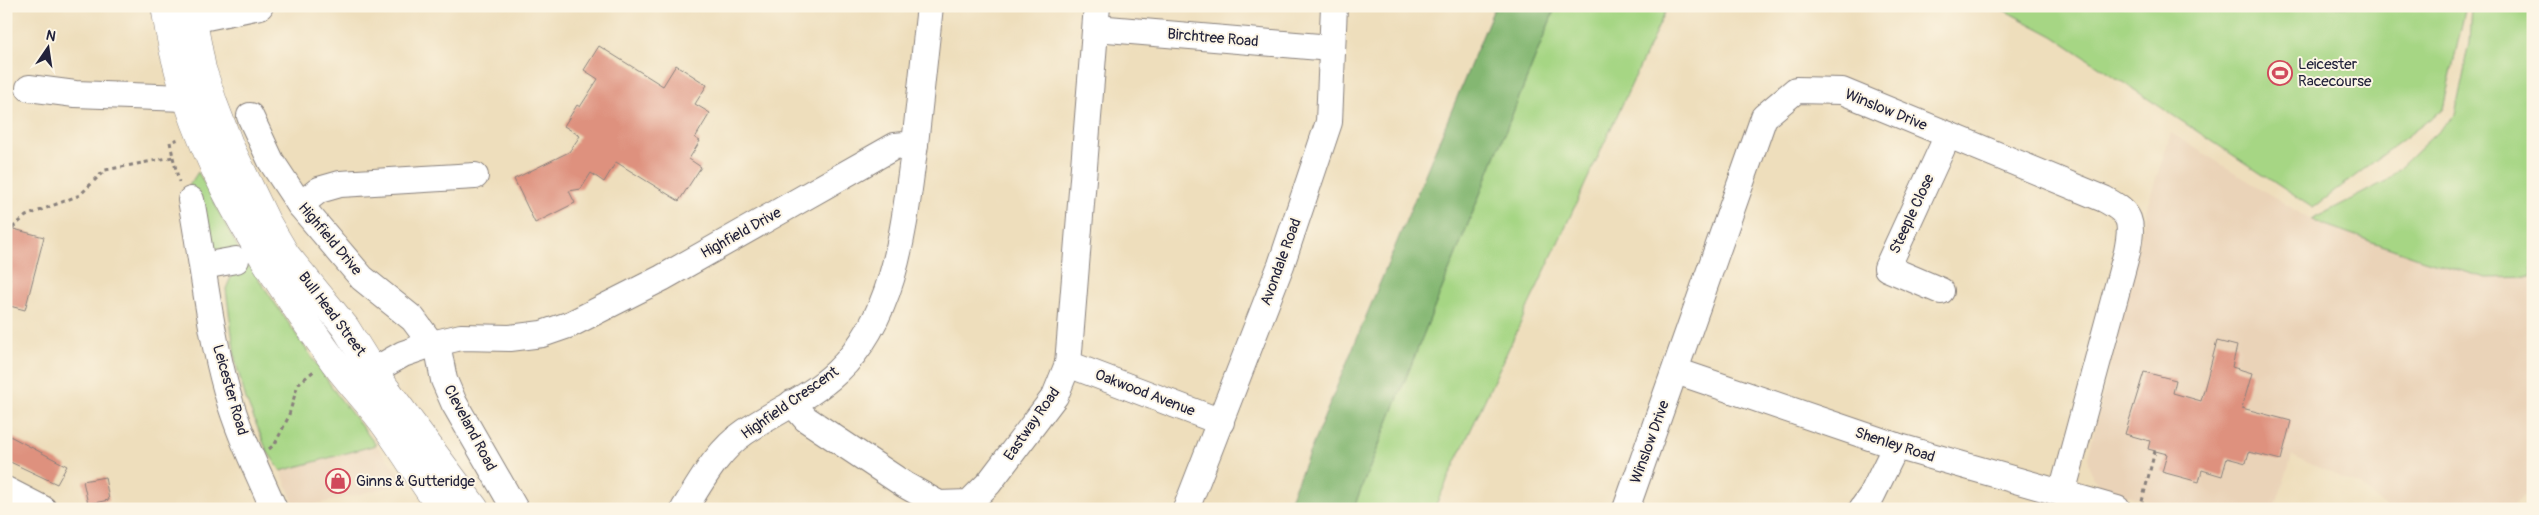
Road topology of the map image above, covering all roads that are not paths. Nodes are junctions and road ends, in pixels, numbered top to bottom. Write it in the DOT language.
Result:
graph roads {
  1 [pos="165,6"];
  2 [pos="260,6"];
  3 [pos="930,6"];
  4 [pos="1334,6"];
  5 [pos="191,13"];
  6 [pos="1096,17"];
  7 [pos="1331,48"];
  8 [pos="29,88"];
  9 [pos="185,98"];
  10 [pos="250,116"];
  11 [pos="1948,134"];
  12 [pos="914,144"];
  13 [pos="475,176"];
  14 [pos="191,200"];
  15 [pos="300,205"];
  16 [pos="236,260"];
  17 [pos="203,266"];
  18 [pos="1941,291"];
  19 [pos="432,344"];
  20 [pos="1068,364"];
  21 [pos="1676,371"];
  22 [pos="362,377"];
  23 [pos="792,403"];
  24 [pos="1222,422"];
  25 [pos="1896,446"];
  26 [pos="6,490"];
  27 [pos="2062,492"];
  28 [pos="43,509"];
  29 [pos="274,509"];
  30 [pos="442,509"];
  31 [pos="476,509"];
  32 [pos="515,509"];
  33 [pos="684,509"];
  34 [pos="1186,509"];
  35 [pos="1626,509"];
  36 [pos="1862,509"];
  37 [pos="2117,509"];
  1 -- 9 [label="main road"];
  2 -- 5 [label="street"];
  3 -- 12 [label="street"];
  4 -- 7 [label="street, Avondale Road"];
  5 -- 22 [label="main road, Bull Head Street"];
  6 -- 7 [label="street, Birchtree Road"];
  6 -- 20 [label="street, Eastway Road"];
  7 -- 24 [label="street, Avondale Road"];
  8 -- 9 [label="street"];
  9 -- 22 [label="main road, Bull Head Street"];
  10 -- 15 [label="street, Highfield Drive"];
  11 -- 18 [label="street, Steeple Close"];
  11 -- 21 [label="street, Winslow Drive"];
  11 -- 27 [label="street, Winslow Drive"];
  12 -- 19 [label="street, Highfield Drive"];
  12 -- 23 [label="street, Highfield Crescent"];
  13 -- 15 [label="street"];
  14 -- 17 [label="street, Leicester Road"];
  15 -- 19 [label="street, Highfield Drive"];
  16 -- 17 [label="street"];
  17 -- 29 [label="street, Leicester Road"];
  19 -- 22 [label="street, Highfield Drive"];
  19 -- 32 [label="street, Cleveland Road"];
  20 -- 23 [label="street, Eastway Road"];
  20 -- 24 [label="street, Oakwood Avenue"];
  21 -- 25 [label="street, Shenley Road"];
  21 -- 35 [label="street, Winslow Drive"];
  22 -- 30 [label="main road, Bull Head Street"];
  22 -- 31 [label="main road, Bull Head Street"];
  23 -- 33 [label="street, Highfield Crescent"];
  24 -- 34 [label="street, Avondale Road"];
  25 -- 27 [label="street, Shenley Road"];
  25 -- 36 [label="street"];
  26 -- 28 [label="street"];
  27 -- 37 [label="street, Shenley Road"];
}
